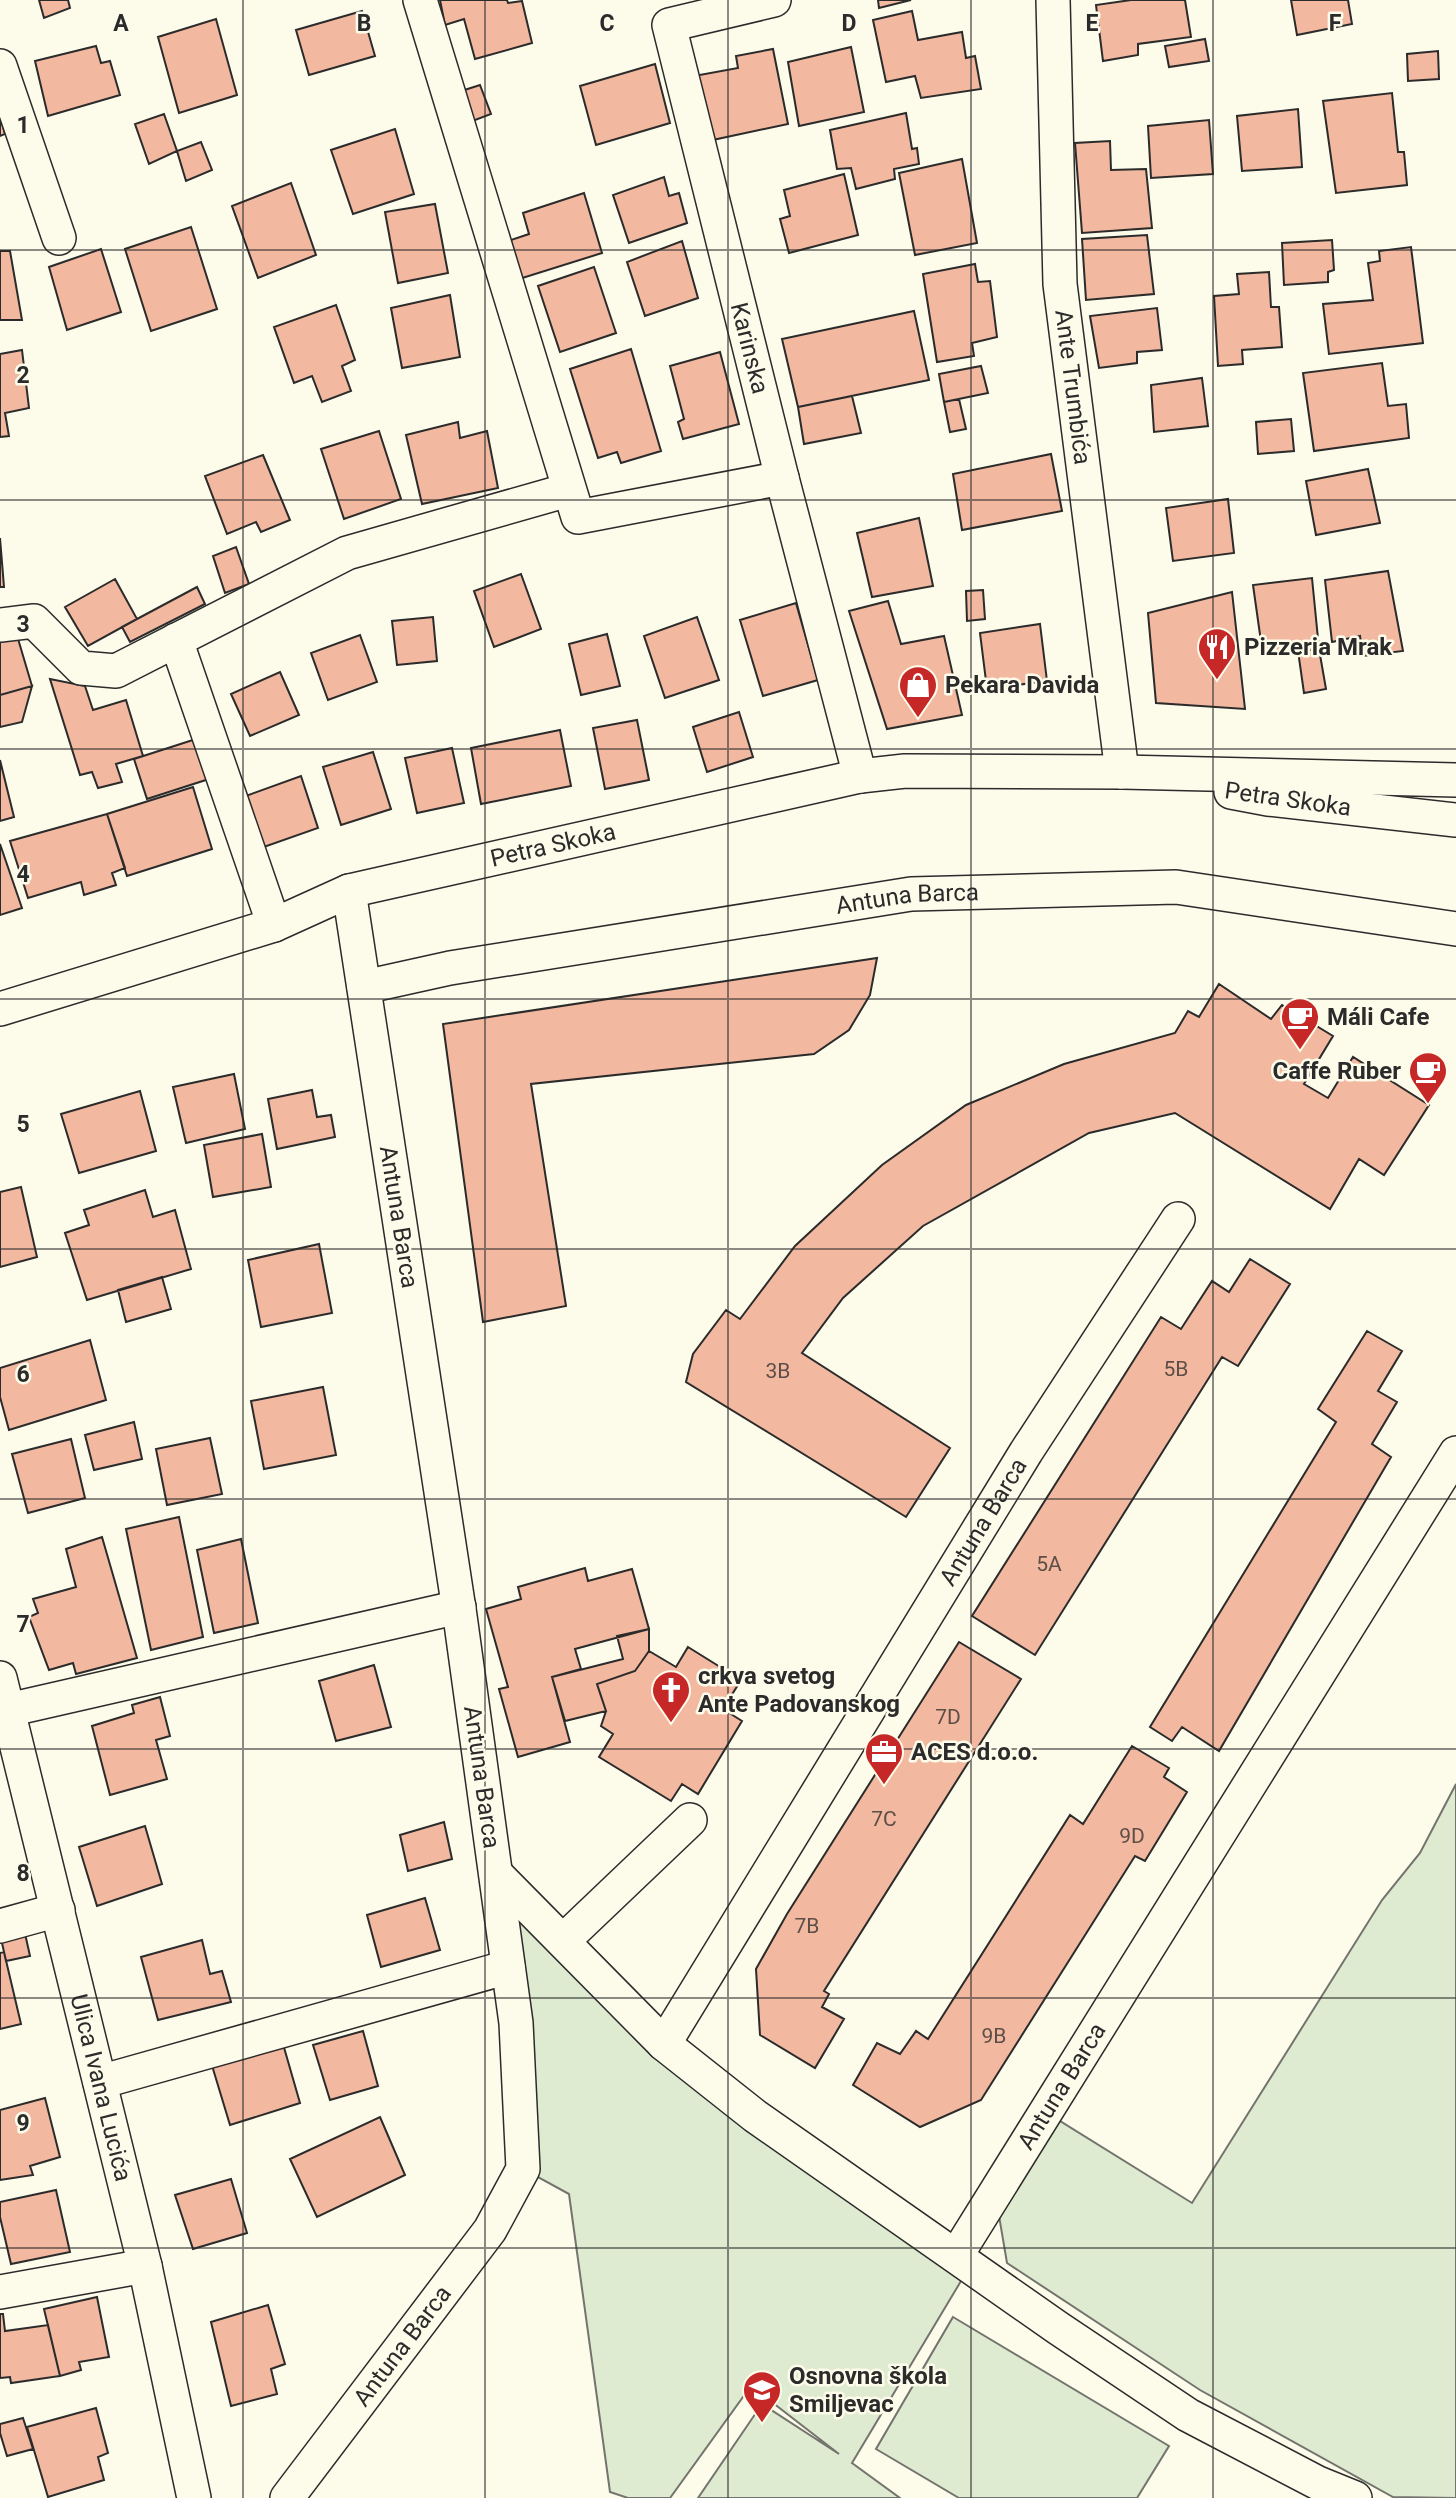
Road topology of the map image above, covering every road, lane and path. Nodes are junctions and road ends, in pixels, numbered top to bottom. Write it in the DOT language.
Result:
graph roads {
  1 [pos="420,0"];
  2 [pos="774,0"];
  3 [pos="1053,0"];
  4 [pos="0,66"];
  5 [pos="59,238"];
  6 [pos="782,478"];
  7 [pos="568,490"];
  8 [pos="0,625"];
  9 [pos="176,640"];
  10 [pos="1122,772"];
  11 [pos="860,776"];
  12 [pos="1456,780"];
  13 [pos="1456,820"];
  14 [pos="349,891"];
  15 [pos="274,925"];
  16 [pos="1456,929"];
  17 [pos="364,987"];
  18 [pos="0,1009"];
  19 [pos="1178,1219"];
  20 [pos="1456,1453"];
  21 [pos="458,1607"];
  22 [pos="0,1678"];
  23 [pos="8,1710"];
  24 [pos="11,1772"];
  25 [pos="690,1820"];
  26 [pos="496,1874"];
  27 [pos="58,1910"];
  28 [pos="0,1926"];
  29 [pos="563,1941"];
  30 [pos="508,1967"];
  31 [pos="664,2044"];
  32 [pos="100,2082"];
  33 [pos="956,2256"];
  34 [pos="145,2266"];
  35 [pos="0,2292"];
  36 [pos="194,2498"];
  37 [pos="288,2498"];
  38 [pos="1355,2498"];
  1 -- 7 [label="street"];
  2 -- 6 [label="street, Karinska"];
  3 -- 10 [label="street, Ante Trumbića"];
  4 -- 5 [label="street"];
  6 -- 7 [label="street"];
  6 -- 11 [label="street, Karinska"];
  7 -- 9 [label="street"];
  8 -- 9 [label="street"];
  9 -- 15 [label="street"];
  10 -- 11 [label="street, Petra Skoka"];
  10 -- 12 [label="street, Petra Skoka"];
  10 -- 13 [label="street, Petra Skoka"];
  11 -- 14 [label="street, Petra Skoka"];
  14 -- 15 [label="street, Petra Skoka"];
  14 -- 17 [label="street, Antuna Barca"];
  15 -- 18 [label="street, Petra Skoka"];
  16 -- 17 [label="street, Antuna Barca"];
  17 -- 21 [label="street, Antuna Barca"];
  19 -- 31 [label="street, Antuna Barca"];
  20 -- 33 [label="street, Antuna Barca"];
  21 -- 23 [label="street"];
  21 -- 26 [label="street, Antuna Barca"];
  22 -- 23 [label="street, Ulica Ivana Lucića"];
  23 -- 24 [label="street, Ulica Ivana Lucića"];
  24 -- 27 [label="street, Ulica Ivana Lucića"];
  25 -- 29 [label="street"];
  26 -- 29 [label="street"];
  26 -- 30 [label="street, Antuna Barca"];
  27 -- 28 [label="street"];
  27 -- 32 [label="street, Ulica Ivana Lucića"];
  29 -- 31 [label="street"];
  30 -- 32 [label="street"];
  30 -- 37 [label="street, Antuna Barca"];
  31 -- 33 [label="street"];
  32 -- 34 [label="street, Ulica Ivana Lucića"];
  33 -- 38 [label="street"];
  34 -- 35 [label="street"];
  34 -- 36 [label="street, Ulica Ivana Lucića"];
}
